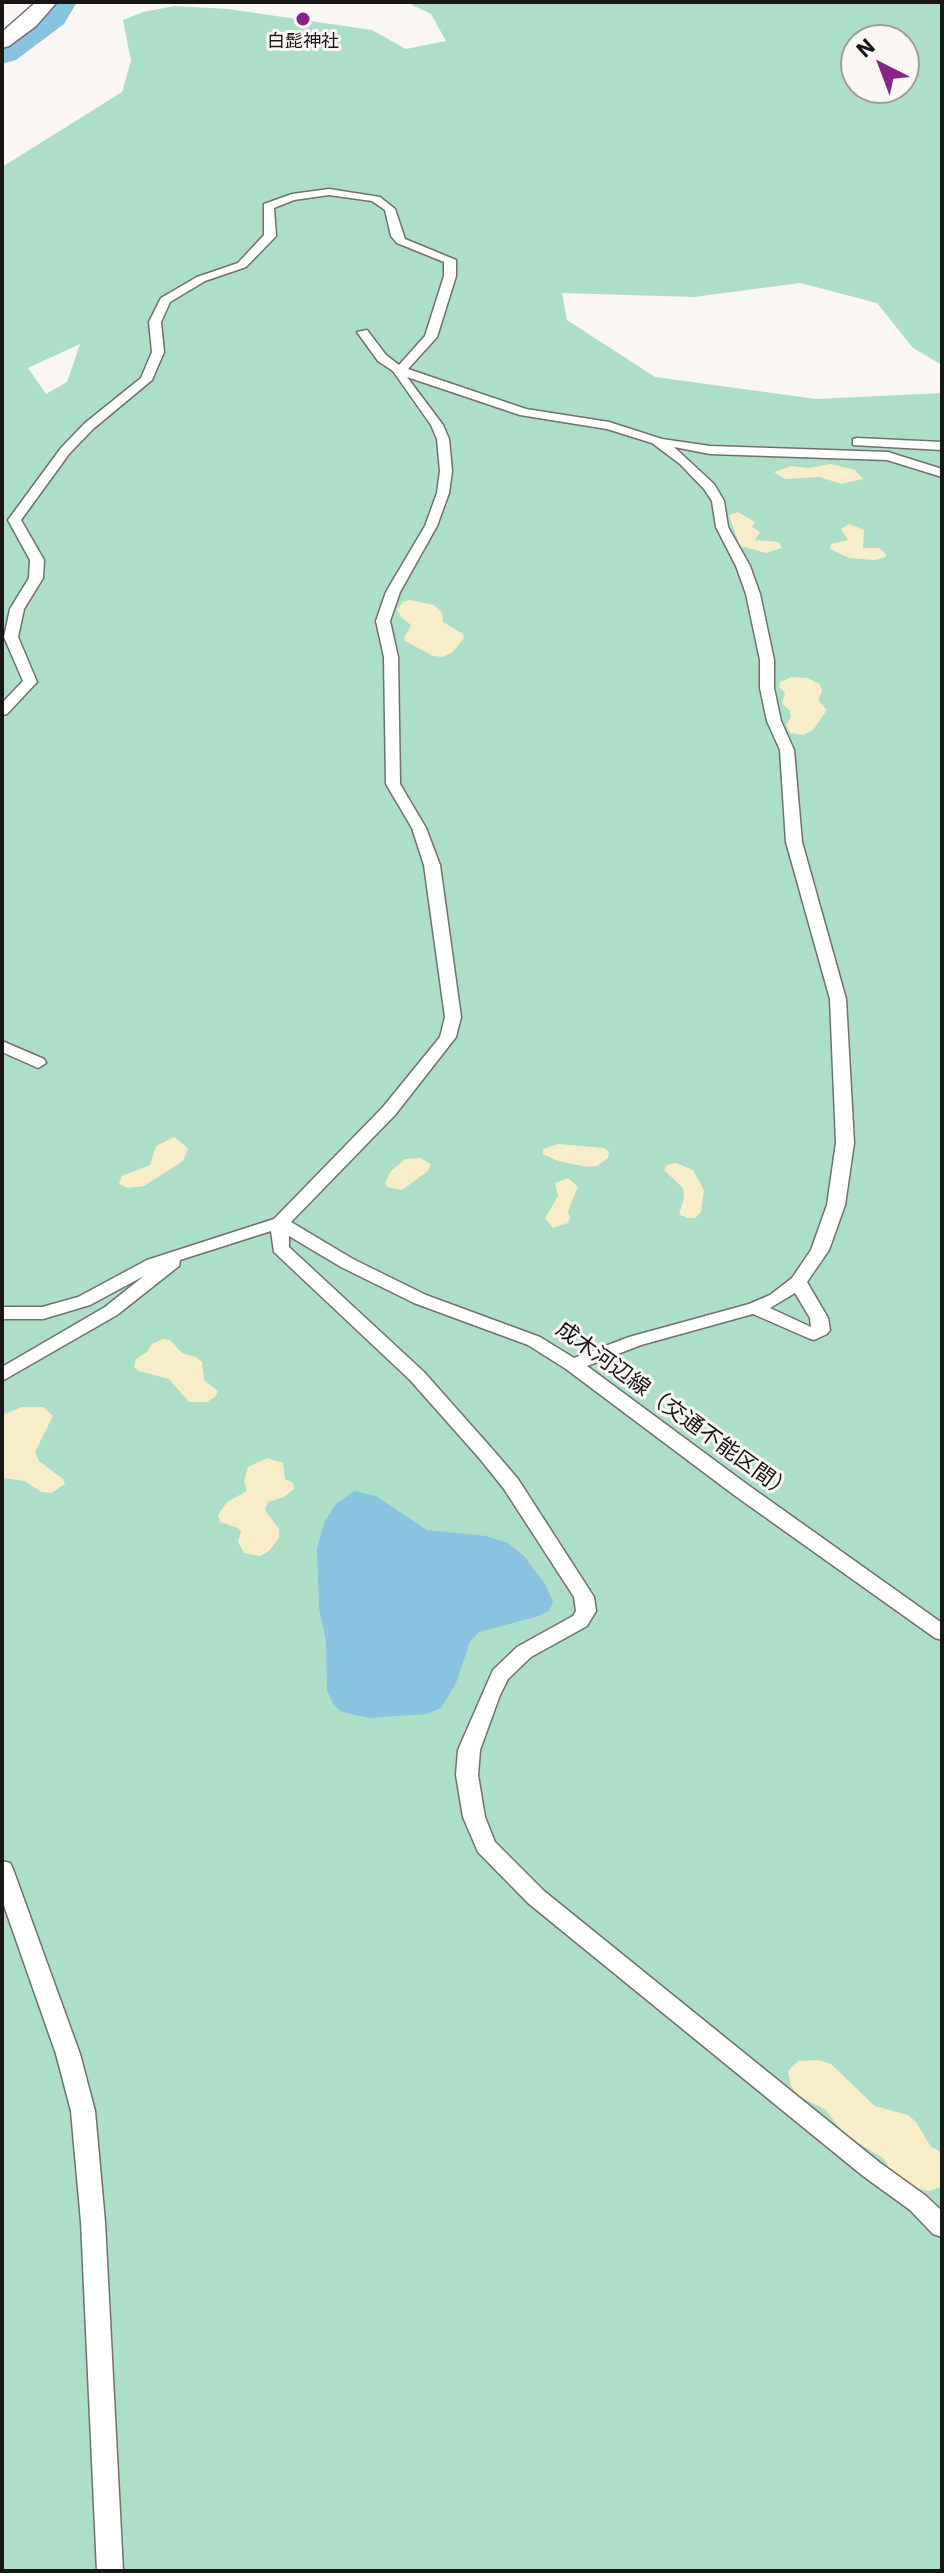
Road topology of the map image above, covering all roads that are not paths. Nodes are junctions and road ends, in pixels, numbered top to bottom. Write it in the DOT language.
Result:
graph roads {
  1 [pos="47,2"];
  2 [pos="2,42"];
  3 [pos="363,332"];
  4 [pos="399,370"];
  5 [pos="656,440"];
  6 [pos="942,446"];
  7 [pos="764,453"];
  8 [pos="942,473"];
  9 [pos="2,711"];
  10 [pos="2,1046"];
  11 [pos="38,1063"];
  12 [pos="280,1223"];
  13 [pos="184,1252"];
  14 [pos="798,1282"];
  15 [pos="755,1308"];
  16 [pos="2,1313"];
  17 [pos="573,1365"];
  18 [pos="2,1375"];
  19 [pos="942,1633"];
  20 [pos="2,1869"];
  21 [pos="942,2227"];
  22 [pos="110,2571"];
  1 -- 2 [label="street"];
  3 -- 4 [label="lane"];
  4 -- 5 [label="lane"];
  4 -- 9 [label="lane"];
  4 -- 12 [label="lane"];
  5 -- 7 [label="lane"];
  5 -- 14 [label="lane"];
  6 -- 7 [label="lane"];
  7 -- 8 [label="lane"];
  10 -- 11 [label="lane"];
  12 -- 13 [label="lane"];
  12 -- 17 [label="lane, 成木河辺線（交通不能区間）"];
  12 -- 21 [label="lane"];
  13 -- 16 [label="lane"];
  13 -- 18 [label="lane"];
  14 -- 15 [label="lane"];
  14 -- 15 [label="lane"];
  15 -- 17 [label="lane"];
  17 -- 19 [label="lane, 成木河辺線（交通不能区間）"];
  20 -- 22 [label="lane"];
}
